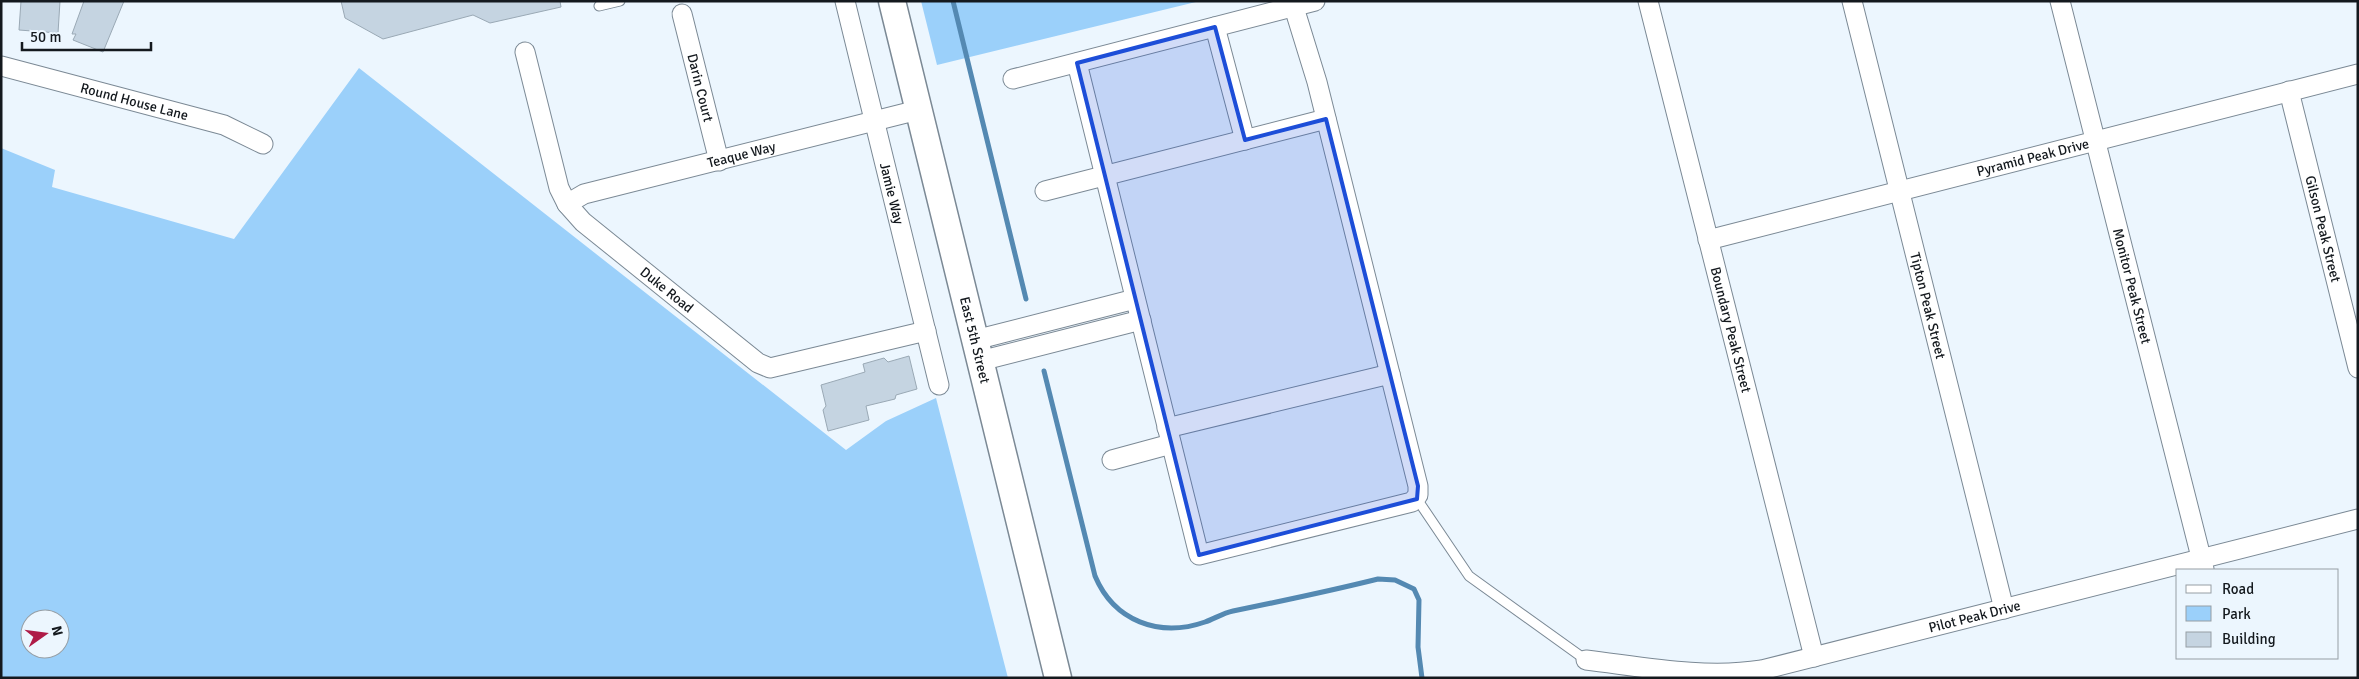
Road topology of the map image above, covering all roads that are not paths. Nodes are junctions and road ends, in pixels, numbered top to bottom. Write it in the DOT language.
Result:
graph roads {
  1 [pos="620,1"];
  2 [pos="845,1"];
  3 [pos="892,1"];
  4 [pos="1315,1"];
  5 [pos="1648,1"];
  6 [pos="1852,1"];
  7 [pos="2060,1"];
  8 [pos="1293,4"];
  9 [pos="599,6"];
  10 [pos="682,14"];
  11 [pos="1215,27"];
  12 [pos="525,52"];
  13 [pos="1077,63"];
  14 [pos="1,66"];
  15 [pos="2358,74"];
  16 [pos="1013,79"];
  17 [pos="2289,91"];
  18 [pos="918,110"];
  19 [pos="1326,119"];
  20 [pos="874,122"];
  21 [pos="1244,140"];
  22 [pos="2095,141"];
  23 [pos="263,144"];
  24 [pos="719,161"];
  25 [pos="1105,176"];
  26 [pos="1045,191"];
  27 [pos="1900,191"];
  28 [pos="567,204"];
  29 [pos="1708,240"];
  30 [pos="1135,299"];
  31 [pos="1141,320"];
  32 [pos="1090,322"];
  33 [pos="926,331"];
  34 [pos="977,350"];
  35 [pos="2358,368"];
  36 [pos="1390,374"];
  37 [pos="939,385"];
  38 [pos="1169,436"];
  39 [pos="1112,460"];
  40 [pos="1416,499"];
  41 [pos="2358,518"];
  42 [pos="2202,564"];
  43 [pos="2180,569"];
  44 [pos="2176,570"];
  45 [pos="2004,609"];
  46 [pos="1814,657"];
  47 [pos="1586,660"];
  48 [pos="1058,678"];
  1 -- 9 [label="lane"];
  2 -- 20 [label="street, Jamie Way"];
  3 -- 18 [label="main road, East 5th Street"];
  4 -- 8 [label="street"];
  5 -- 29 [label="street, Boundary Peak Street"];
  6 -- 27 [label="street, Tipton Peak Street"];
  7 -- 22 [label="street, Monitor Peak Street"];
  8 -- 11 [label="street"];
  8 -- 19 [label="street"];
  10 -- 24 [label="street, Darin Court"];
  11 -- 13 [label="street"];
  11 -- 21 [label="street"];
  12 -- 28 [label="street, Duke Road"];
  13 -- 16 [label="street"];
  13 -- 25 [label="street"];
  14 -- 23 [label="street, Round House Lane"];
  15 -- 17 [label="street, Pyramid Peak Drive"];
  17 -- 22 [label="street, Pyramid Peak Drive"];
  17 -- 35 [label="street, Gilson Peak Street"];
  18 -- 20 [label="street, Teaque Way"];
  18 -- 34 [label="main road, East 5th Street"];
  19 -- 21 [label="street"];
  19 -- 36 [label="street"];
  20 -- 24 [label="street, Teaque Way"];
  20 -- 33 [label="street, Jamie Way"];
  21 -- 25 [label="street"];
  22 -- 27 [label="street, Pyramid Peak Drive"];
  22 -- 42 [label="street, Monitor Peak Street"];
  24 -- 28 [label="street, Teaque Way"];
  25 -- 26 [label="street"];
  25 -- 30 [label="street"];
  27 -- 29 [label="street, Pyramid Peak Drive"];
  27 -- 45 [label="street, Tipton Peak Street"];
  28 -- 33 [label="street, Duke Road"];
  29 -- 46 [label="street, Boundary Peak Street"];
  30 -- 31 [label="street"];
  30 -- 32 [label="street"];
  31 -- 32 [label="street"];
  31 -- 38 [label="street"];
  32 -- 34 [label="street"];
  33 -- 37 [label="street, Jamie Way"];
  34 -- 48 [label="main road, East 5th Street"];
  36 -- 38 [label="street"];
  36 -- 40 [label="street"];
  38 -- 39 [label="street"];
  38 -- 40 [label="street"];
  40 -- 47 [label="lane"];
  41 -- 42 [label="street, Pilot Peak Drive"];
  42 -- 43 [label="street, Pilot Peak Drive"];
  44 -- 45 [label="street, Pilot Peak Drive"];
  45 -- 46 [label="street, Pilot Peak Drive"];
  46 -- 47 [label="street, Pilot Peak Drive"];
}
